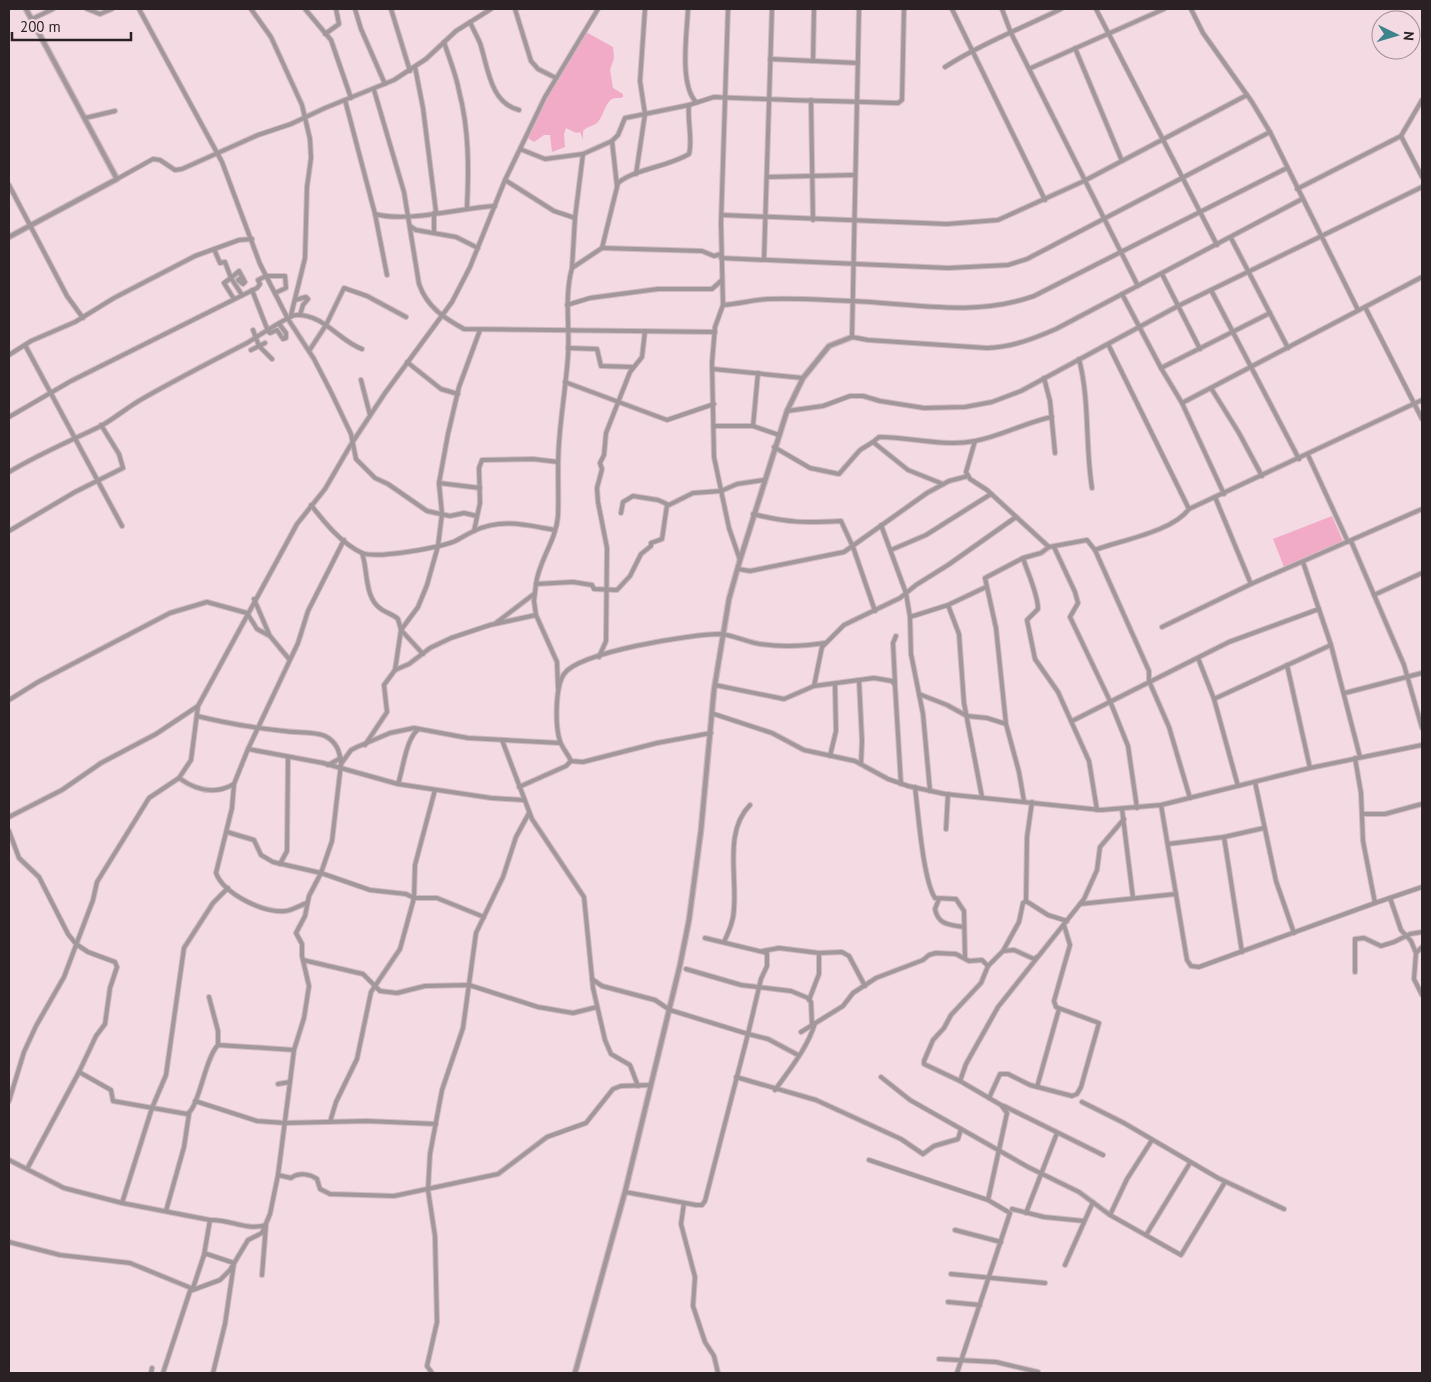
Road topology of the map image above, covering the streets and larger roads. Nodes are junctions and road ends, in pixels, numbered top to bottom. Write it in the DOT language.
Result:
graph roads {
  1 [pos="26,9"];
  2 [pos="53,9"];
  3 [pos="87,9"];
  4 [pos="112,9"];
  5 [pos="139,9"];
  6 [pos="251,9"];
  7 [pos="305,9"];
  8 [pos="336,9"];
  9 [pos="355,9"];
  10 [pos="391,9"];
  11 [pos="490,9"];
  12 [pos="515,9"];
  13 [pos="598,9"];
  14 [pos="646,9"];
  15 [pos="688,9"];
  16 [pos="728,9"];
  17 [pos="772,9"];
  18 [pos="814,9"];
  19 [pos="859,9"];
  20 [pos="904,9"];
  21 [pos="952,9"];
  22 [pos="1002,9"];
  23 [pos="1061,9"];
  24 [pos="1096,9"];
  25 [pos="1164,9"];
  26 [pos="1191,9"];
  27 [pos="32,19"];
  28 [pos="470,22"];
  29 [pos="1011,33"];
  30 [pos="326,34"];
  31 [pos="1107,34"];
  32 [pos="444,42"];
  33 [pos="1075,48"];
  34 [pos="972,50"];
  35 [pos="770,59"];
  36 [pos="813,61"];
  37 [pos="858,63"];
  38 [pos="415,67"];
  39 [pos="945,67"];
  40 [pos="1031,68"];
  41 [pos="410,71"];
  42 [pos="556,78"];
  43 [pos="385,84"];
  44 [pos="374,90"];
  45 [pos="1247,95"];
  46 [pos="351,98"];
  47 [pos="725,98"];
  48 [pos="346,100"];
  49 [pos="769,100"];
  50 [pos="811,100"];
  51 [pos="1422,100"];
  52 [pos="857,101"];
  53 [pos="696,102"];
  54 [pos="689,105"];
  55 [pos="519,110"];
  56 [pos="115,111"];
  57 [pos="645,114"];
  58 [pos="85,118"];
  59 [pos="305,118"];
  60 [pos="1270,132"];
  61 [pos="1401,136"];
  62 [pos="1162,140"];
  63 [pos="612,141"];
  64 [pos="520,149"];
  65 [pos="218,154"];
  66 [pos="584,154"];
  67 [pos="1122,161"];
  68 [pos="1287,168"];
  69 [pos="636,174"];
  70 [pos="854,175"];
  71 [pos="812,176"];
  72 [pos="767,177"];
  73 [pos="1182,177"];
  74 [pos="1422,177"];
  75 [pos="117,179"];
  76 [pos="505,180"];
  77 [pos="1084,181"];
  78 [pos="9,185"];
  79 [pos="617,187"];
  80 [pos="1422,187"];
  81 [pos="1297,189"];
  82 [pos="1302,199"];
  83 [pos="1045,200"];
  84 [pos="495,206"];
  85 [pos="467,207"];
  86 [pos="1200,211"];
  87 [pos="435,213"];
  88 [pos="375,214"];
  89 [pos="722,215"];
  90 [pos="766,215"];
  91 [pos="408,217"];
  92 [pos="575,218"];
  93 [pos="1103,219"];
  94 [pos="813,220"];
  95 [pos="856,221"];
  96 [pos="32,226"];
  97 [pos="410,226"];
  98 [pos="434,232"];
  99 [pos="1320,236"];
  100 [pos="9,238"];
  101 [pos="1231,238"];
  102 [pos="252,239"];
  103 [pos="1217,245"];
  104 [pos="478,248"];
  105 [pos="602,248"];
  106 [pos="214,249"];
  107 [pos="1120,252"];
  108 [pos="721,256"];
  109 [pos="764,259"];
  110 [pos="854,262"];
  111 [pos="572,268"];
  112 [pos="1248,272"];
  113 [pos="387,274"];
  114 [pos="1162,274"];
  115 [pos="266,276"];
  116 [pos="242,277"];
  117 [pos="231,278"];
  118 [pos="1422,278"];
  119 [pos="722,280"];
  120 [pos="1138,286"];
  121 [pos="252,290"];
  122 [pos="1211,290"];
  123 [pos="275,293"];
  124 [pos="1122,294"];
  125 [pos="242,295"];
  126 [pos="234,299"];
  127 [pos="295,300"];
  128 [pos="853,301"];
  129 [pos="568,305"];
  130 [pos="723,305"];
  131 [pos="1178,306"];
  132 [pos="1366,306"];
  133 [pos="1358,310"];
  134 [pos="1270,313"];
  135 [pos="300,315"];
  136 [pos="442,316"];
  137 [pos="406,317"];
  138 [pos="83,318"];
  139 [pos="288,319"];
  140 [pos="280,324"];
  141 [pos="326,325"];
  142 [pos="1140,328"];
  143 [pos="253,330"];
  144 [pos="480,330"];
  145 [pos="268,331"];
  146 [pos="568,331"];
  147 [pos="645,331"];
  148 [pos="715,332"];
  149 [pos="1233,332"];
  150 [pos="243,336"];
  151 [pos="256,337"];
  152 [pos="852,337"];
  153 [pos="247,342"];
  154 [pos="264,343"];
  155 [pos="25,344"];
  156 [pos="1108,344"];
  157 [pos="259,346"];
  158 [pos="568,348"];
  159 [pos="1288,348"];
  160 [pos="362,349"];
  161 [pos="1200,349"];
  162 [pos="251,350"];
  163 [pos="309,351"];
  164 [pos="9,355"];
  165 [pos="272,359"];
  166 [pos="1079,359"];
  167 [pos="406,362"];
  168 [pos="633,367"];
  169 [pos="1251,367"];
  170 [pos="1161,368"];
  171 [pos="713,369"];
  172 [pos="758,373"];
  173 [pos="803,378"];
  174 [pos="1044,378"];
  175 [pos="361,380"];
  176 [pos="565,382"];
  177 [pos="1211,388"];
  178 [pos="50,393"];
  179 [pos="458,394"];
  180 [pos="1422,400"];
  181 [pos="618,402"];
  182 [pos="1182,403"];
  183 [pos="714,404"];
  184 [pos="1415,404"];
  185 [pos="787,411"];
  186 [pos="370,415"];
  187 [pos="9,417"];
  188 [pos="1052,417"];
  189 [pos="1422,419"];
  190 [pos="101,426"];
  191 [pos="715,426"];
  192 [pos="753,426"];
  193 [pos="779,435"];
  194 [pos="74,436"];
  195 [pos="975,441"];
  196 [pos="873,442"];
  197 [pos="352,443"];
  198 [pos="774,447"];
  199 [pos="1055,453"];
  200 [pos="1308,455"];
  201 [pos="1299,459"];
  202 [pos="558,462"];
  203 [pos="9,472"];
  204 [pos="968,476"];
  205 [pos="1262,476"];
  206 [pos="764,480"];
  207 [pos="99,482"];
  208 [pos="439,483"];
  209 [pos="944,484"];
  210 [pos="480,488"];
  211 [pos="1092,488"];
  212 [pos="721,491"];
  213 [pos="991,494"];
  214 [pos="1224,494"];
  215 [pos="1215,497"];
  216 [pos="311,505"];
  217 [pos="667,505"];
  218 [pos="1189,509"];
  219 [pos="1422,509"];
  220 [pos="621,513"];
  221 [pos="442,514"];
  222 [pos="753,514"];
  223 [pos="477,516"];
  224 [pos="1016,517"];
  225 [pos="881,525"];
  226 [pos="122,526"];
  227 [pos="555,530"];
  228 [pos="474,531"];
  229 [pos="9,532"];
  230 [pos="344,540"];
  231 [pos="1350,542"];
  232 [pos="438,546"];
  233 [pos="853,547"];
  234 [pos="1049,547"];
  235 [pos="1054,547"];
  236 [pos="891,550"];
  237 [pos="1095,550"];
  238 [pos="362,553"];
  239 [pos="1023,558"];
  240 [pos="740,560"];
  241 [pos="1303,562"];
  242 [pos="738,569"];
  243 [pos="1422,573"];
  244 [pos="536,584"];
  245 [pos="1251,584"];
  246 [pos="986,586"];
  247 [pos="606,591"];
  248 [pos="906,593"];
  249 [pos="534,594"];
  250 [pos="1374,595"];
  251 [pos="254,599"];
  252 [pos="948,605"];
  253 [pos="1319,609"];
  254 [pos="875,611"];
  255 [pos="247,613"];
  256 [pos="536,615"];
  257 [pos="910,617"];
  258 [pos="495,624"];
  259 [pos="1162,628"];
  260 [pos="401,630"];
  261 [pos="723,634"];
  262 [pos="270,636"];
  263 [pos="896,636"];
  264 [pos="825,643"];
  265 [pos="1331,645"];
  266 [pos="423,654"];
  267 [pos="599,657"];
  268 [pos="1198,658"];
  269 [pos="289,659"];
  270 [pos="1287,665"];
  271 [pos="395,670"];
  272 [pos="1422,673"];
  273 [pos="1407,677"];
  274 [pos="859,680"];
  275 [pos="1149,681"];
  276 [pos="835,684"];
  277 [pos="715,685"];
  278 [pos="895,685"];
  279 [pos="814,686"];
  280 [pos="558,690"];
  281 [pos="1345,693"];
  282 [pos="919,694"];
  283 [pos="1214,699"];
  284 [pos="9,700"];
  285 [pos="1110,701"];
  286 [pos="198,706"];
  287 [pos="714,714"];
  288 [pos="197,716"];
  289 [pos="967,716"];
  290 [pos="1072,721"];
  291 [pos="1006,724"];
  292 [pos="260,727"];
  293 [pos="1422,728"];
  294 [pos="419,729"];
  295 [pos="711,733"];
  296 [pos="502,740"];
  297 [pos="560,743"];
  298 [pos="365,745"];
  299 [pos="1422,745"];
  300 [pos="248,749"];
  301 [pos="830,756"];
  302 [pos="288,758"];
  303 [pos="341,758"];
  304 [pos="1358,758"];
  305 [pos="571,761"];
  306 [pos="341,764"];
  307 [pos="861,764"];
  308 [pos="328,765"];
  309 [pos="1310,768"];
  310 [pos="340,769"];
  311 [pos="179,778"];
  312 [pos="1255,782"];
  313 [pos="234,784"];
  314 [pos="398,784"];
  315 [pos="902,784"];
  316 [pos="1238,786"];
  317 [pos="518,787"];
  318 [pos="915,787"];
  319 [pos="435,790"];
  320 [pos="930,790"];
  321 [pos="948,794"];
  322 [pos="982,797"];
  323 [pos="1190,798"];
  324 [pos="523,800"];
  325 [pos="1024,801"];
  326 [pos="1032,802"];
  327 [pos="1422,804"];
  328 [pos="750,805"];
  329 [pos="1161,805"];
  330 [pos="1137,808"];
  331 [pos="1122,809"];
  332 [pos="1097,810"];
  333 [pos="529,813"];
  334 [pos="1362,814"];
  335 [pos="9,817"];
  336 [pos="1124,819"];
  337 [pos="1264,828"];
  338 [pos="946,829"];
  339 [pos="9,831"];
  340 [pos="227,832"];
  341 [pos="1224,837"];
  342 [pos="1168,844"];
  343 [pos="280,864"];
  344 [pos="321,872"];
  345 [pos="1422,887"];
  346 [pos="228,888"];
  347 [pos="1176,894"];
  348 [pos="414,898"];
  349 [pos="1133,898"];
  350 [pos="1390,898"];
  351 [pos="939,899"];
  352 [pos="1026,901"];
  353 [pos="307,903"];
  354 [pos="1375,903"];
  355 [pos="1080,904"];
  356 [pos="484,917"];
  357 [pos="1065,923"];
  358 [pos="964,927"];
  359 [pos="1422,932"];
  360 [pos="1294,933"];
  361 [pos="1406,936"];
  362 [pos="705,938"];
  363 [pos="724,942"];
  364 [pos="76,944"];
  365 [pos="1422,947"];
  366 [pos="1003,951"];
  367 [pos="762,952"];
  368 [pos="1242,952"];
  369 [pos="819,953"];
  370 [pos="1416,953"];
  371 [pos="1039,956"];
  372 [pos="965,958"];
  373 [pos="303,960"];
  374 [pos="988,966"];
  375 [pos="686,969"];
  376 [pos="1355,972"];
  377 [pos="592,979"];
  378 [pos="469,985"];
  379 [pos="374,986"];
  380 [pos="865,986"];
  381 [pos="760,988"];
  382 [pos="1422,995"];
  383 [pos="208,997"];
  384 [pos="810,1000"];
  385 [pos="597,1007"];
  386 [pos="1059,1009"];
  387 [pos="670,1010"];
  388 [pos="813,1024"];
  389 [pos="801,1032"];
  390 [pos="748,1034"];
  391 [pos="218,1045"];
  392 [pos="294,1050"];
  393 [pos="798,1055"];
  394 [pos="79,1072"];
  395 [pos="736,1077"];
  396 [pos="881,1077"];
  397 [pos="960,1081"];
  398 [pos="290,1082"];
  399 [pos="278,1084"];
  400 [pos="651,1085"];
  401 [pos="638,1086"];
  402 [pos="1037,1087"];
  403 [pos="775,1090"];
  404 [pos="989,1098"];
  405 [pos="9,1101"];
  406 [pos="195,1101"];
  407 [pos="1082,1102"];
  408 [pos="1001,1105"];
  409 [pos="152,1108"];
  410 [pos="189,1114"];
  411 [pos="330,1122"];
  412 [pos="285,1123"];
  413 [pos="436,1124"];
  414 [pos="961,1129"];
  415 [pos="1057,1133"];
  416 [pos="1152,1140"];
  417 [pos="998,1149"];
  418 [pos="1103,1155"];
  419 [pos="9,1160"];
  420 [pos="869,1160"];
  421 [pos="1190,1163"];
  422 [pos="27,1169"];
  423 [pos="1041,1174"];
  424 [pos="278,1175"];
  425 [pos="1225,1182"];
  426 [pos="428,1190"];
  427 [pos="625,1192"];
  428 [pos="988,1200"];
  429 [pos="1093,1202"];
  430 [pos="122,1203"];
  431 [pos="684,1203"];
  432 [pos="1012,1209"];
  433 [pos="1284,1209"];
  434 [pos="166,1211"];
  435 [pos="1026,1213"];
  436 [pos="1110,1215"];
  437 [pos="210,1220"];
  438 [pos="1084,1222"];
  439 [pos="266,1225"];
  440 [pos="955,1230"];
  441 [pos="1146,1234"];
  442 [pos="9,1242"];
  443 [pos="1001,1242"];
  444 [pos="204,1255"];
  445 [pos="234,1263"];
  446 [pos="1065,1265"];
  447 [pos="951,1274"];
  448 [pos="262,1275"];
  449 [pos="989,1278"];
  450 [pos="1045,1283"];
  451 [pos="192,1288"];
  452 [pos="948,1302"];
  453 [pos="980,1305"];
  454 [pos="940,1359"];
  455 [pos="962,1360"];
  456 [pos="152,1368"];
  457 [pos="1038,1372"];
  458 [pos="151,1373"];
  459 [pos="163,1373"];
  460 [pos="213,1373"];
  461 [pos="432,1373"];
  462 [pos="574,1373"];
  463 [pos="718,1373"];
  464 [pos="957,1373"];
  1 -- 27 [label="street"];
  2 -- 27 [label="street"];
  3 -- 4 [label="street"];
  5 -- 65 [label="street"];
  6 -- 59 [label="street"];
  7 -- 30 [label="street"];
  8 -- 30 [label="street"];
  9 -- 43 [label="street"];
  10 -- 41 [label="street"];
  11 -- 28 [label="street"];
  12 -- 42 [label="street"];
  13 -- 42 [label="street"];
  14 -- 57 [label="street"];
  15 -- 53 [label="street"];
  16 -- 47 [label="street"];
  17 -- 35 [label="street"];
  18 -- 36 [label="street"];
  19 -- 37 [label="street"];
  20 -- 52 [label="street"];
  21 -- 34 [label="street"];
  22 -- 29 [label="street"];
  23 -- 29 [label="street"];
  24 -- 31 [label="street"];
  25 -- 31 [label="street"];
  26 -- 45 [label="street"];
  27 -- 58 [label="street"];
  28 -- 32 [label="street"];
  28 -- 55 [label="street"];
  29 -- 34 [label="street"];
  29 -- 40 [label="street"];
  30 -- 46 [label="street"];
  31 -- 33 [label="street"];
  31 -- 62 [label="street"];
  32 -- 38 [label="street"];
  32 -- 85 [label="street"];
  33 -- 40 [label="street"];
  33 -- 67 [label="street"];
  34 -- 39 [label="street"];
  34 -- 83 [label="street"];
  35 -- 36 [label="street"];
  35 -- 49 [label="street"];
  36 -- 37 [label="street"];
  37 -- 52 [label="street"];
  38 -- 41 [label="street"];
  38 -- 87 [label="street"];
  40 -- 77 [label="street"];
  41 -- 43 [label="street"];
  42 -- 64 [label="street"];
  43 -- 44 [label="street"];
  44 -- 46 [label="street"];
  44 -- 91 [label="street"];
  45 -- 60 [label="street"];
  45 -- 62 [label="street"];
  46 -- 48 [label="street"];
  47 -- 49 [label="street"];
  47 -- 53 [label="street"];
  47 -- 89 [label="street"];
  48 -- 59 [label="street"];
  48 -- 88 [label="street"];
  49 -- 50 [label="street"];
  49 -- 72 [label="street"];
  50 -- 52 [label="street"];
  50 -- 71 [label="street"];
  51 -- 61 [label="street"];
  52 -- 70 [label="street"];
  53 -- 54 [label="street"];
  54 -- 57 [label="street"];
  54 -- 69 [label="street"];
  56 -- 58 [label="street"];
  57 -- 63 [label="street"];
  57 -- 69 [label="street"];
  58 -- 75 [label="street"];
  59 -- 65 [label="street"];
  59 -- 127 [label="street"];
  60 -- 68 [label="street"];
  60 -- 73 [label="street"];
  61 -- 74 [label="street"];
  61 -- 81 [label="street"];
  62 -- 67 [label="street"];
  62 -- 73 [label="street"];
  63 -- 66 [label="street"];
  63 -- 79 [label="street"];
  64 -- 66 [label="street"];
  64 -- 76 [label="street"];
  65 -- 75 [label="street"];
  65 -- 102 [label="street"];
  66 -- 92 [label="street"];
  67 -- 77 [label="street"];
  68 -- 81 [label="street"];
  68 -- 86 [label="street"];
  69 -- 79 [label="street"];
  70 -- 71 [label="street"];
  70 -- 95 [label="street"];
  71 -- 72 [label="street"];
  71 -- 94 [label="street"];
  72 -- 90 [label="street"];
  73 -- 86 [label="street"];
  73 -- 93 [label="street"];
  75 -- 96 [label="street"];
  76 -- 84 [label="street"];
  76 -- 92 [label="street"];
  77 -- 83 [label="street"];
  77 -- 93 [label="street"];
  78 -- 96 [label="street"];
  79 -- 105 [label="street"];
  80 -- 99 [label="street"];
  81 -- 82 [label="street"];
  82 -- 99 [label="street"];
  82 -- 101 [label="street"];
  83 -- 95 [label="street"];
  84 -- 85 [label="street"];
  84 -- 104 [label="street"];
  85 -- 87 [label="street"];
  86 -- 103 [label="street"];
  86 -- 107 [label="street"];
  87 -- 91 [label="street"];
  87 -- 98 [label="street"];
  88 -- 91 [label="street"];
  88 -- 113 [label="street"];
  89 -- 90 [label="street"];
  89 -- 108 [label="street"];
  90 -- 94 [label="street"];
  90 -- 109 [label="street"];
  91 -- 97 [label="street"];
  92 -- 111 [label="street"];
  93 -- 107 [label="street"];
  93 -- 110 [label="street"];
  94 -- 95 [label="street"];
  95 -- 110 [label="street"];
  96 -- 100 [label="street"];
  96 -- 138 [label="street"];
  97 -- 98 [label="street"];
  97 -- 136 [label="street"];
  98 -- 104 [label="street"];
  99 -- 112 [label="street"];
  99 -- 133 [label="street"];
  101 -- 103 [label="street"];
  101 -- 112 [label="street"];
  102 -- 106 [label="street"];
  102 -- 115 [label="street"];
  103 -- 114 [label="street"];
  104 -- 136 [label="street"];
  105 -- 108 [label="street"];
  105 -- 111 [label="street"];
  106 -- 117 [label="street"];
  106 -- 138 [label="street"];
  107 -- 120 [label="street"];
  107 -- 128 [label="street"];
  108 -- 109 [label="street"];
  108 -- 119 [label="street"];
  109 -- 110 [label="street"];
  110 -- 128 [label="street"];
  111 -- 129 [label="street"];
  112 -- 122 [label="street"];
  112 -- 134 [label="street"];
  114 -- 120 [label="street"];
  114 -- 131 [label="street"];
  115 -- 121 [label="street"];
  115 -- 123 [label="street"];
  115 -- 123 [label="street"];
  116 -- 117 [label="street"];
  117 -- 125 [label="street"];
  117 -- 126 [label="street"];
  118 -- 132 [label="street"];
  119 -- 129 [label="street"];
  119 -- 130 [label="street"];
  120 -- 124 [label="street"];
  121 -- 125 [label="street"];
  121 -- 145 [label="street"];
  122 -- 131 [label="street"];
  122 -- 149 [label="street"];
  123 -- 139 [label="street"];
  124 -- 142 [label="street"];
  124 -- 152 [label="street"];
  125 -- 126 [label="street"];
  126 -- 178 [label="street"];
  127 -- 135 [label="street"];
  127 -- 139 [label="street"];
  128 -- 130 [label="street"];
  128 -- 152 [label="street"];
  129 -- 146 [label="street"];
  130 -- 148 [label="street"];
  131 -- 142 [label="street"];
  131 -- 161 [label="street"];
  132 -- 133 [label="street"];
  132 -- 184 [label="street"];
  133 -- 159 [label="street"];
  134 -- 149 [label="street"];
  134 -- 159 [label="street"];
  135 -- 139 [label="street"];
  135 -- 141 [label="street"];
  136 -- 144 [label="street"];
  136 -- 167 [label="street"];
  137 -- 141 [label="street"];
  138 -- 155 [label="street"];
  139 -- 140 [label="street"];
  139 -- 163 [label="street"];
  140 -- 145 [label="street"];
  140 -- 145 [label="street"];
  141 -- 160 [label="street"];
  141 -- 163 [label="street"];
  142 -- 156 [label="street"];
  142 -- 170 [label="street"];
  143 -- 151 [label="street"];
  144 -- 146 [label="street"];
  144 -- 179 [label="street"];
  145 -- 151 [label="street"];
  146 -- 147 [label="street"];
  146 -- 158 [label="street"];
  147 -- 148 [label="street"];
  147 -- 168 [label="street"];
  148 -- 171 [label="street"];
  149 -- 161 [label="street"];
  149 -- 169 [label="street"];
  150 -- 153 [label="street"];
  151 -- 153 [label="street"];
  151 -- 157 [label="street"];
  152 -- 173 [label="street"];
  153 -- 190 [label="street"];
  154 -- 157 [label="street"];
  155 -- 164 [label="street"];
  155 -- 178 [label="street"];
  156 -- 166 [label="street"];
  156 -- 218 [label="street"];
  157 -- 162 [label="street"];
  157 -- 165 [label="street"];
  158 -- 168 [label="street"];
  158 -- 176 [label="street"];
  159 -- 169 [label="street"];
  161 -- 170 [label="street"];
  163 -- 197 [label="street"];
  166 -- 174 [label="street"];
  166 -- 211 [label="street"];
  167 -- 179 [label="street"];
  167 -- 186 [label="street"];
  168 -- 181 [label="street"];
  169 -- 177 [label="street"];
  169 -- 201 [label="street"];
  170 -- 182 [label="street"];
  171 -- 172 [label="street"];
  171 -- 183 [label="street"];
  172 -- 173 [label="street"];
  172 -- 192 [label="street"];
  173 -- 185 [label="street"];
  174 -- 185 [label="street"];
  174 -- 188 [label="street"];
  175 -- 186 [label="street"];
  176 -- 181 [label="street"];
  176 -- 202 [label="street"];
  177 -- 182 [label="street"];
  177 -- 205 [label="street"];
  178 -- 187 [label="street"];
  178 -- 194 [label="street"];
  179 -- 208 [label="street"];
  180 -- 184 [label="street"];
  181 -- 183 [label="street"];
  181 -- 247 [label="street"];
  182 -- 214 [label="street"];
  183 -- 191 [label="street"];
  184 -- 189 [label="street"];
  184 -- 200 [label="street"];
  185 -- 193 [label="street"];
  186 -- 197 [label="street"];
  188 -- 195 [label="street"];
  188 -- 199 [label="street"];
  190 -- 194 [label="street"];
  190 -- 207 [label="street"];
  191 -- 192 [label="street"];
  191 -- 212 [label="street"];
  192 -- 193 [label="street"];
  193 -- 198 [label="street"];
  194 -- 203 [label="street"];
  194 -- 207 [label="street"];
  195 -- 196 [label="street"];
  195 -- 204 [label="street"];
  196 -- 198 [label="street"];
  196 -- 209 [label="street"];
  197 -- 216 [label="street"];
  197 -- 221 [label="street"];
  198 -- 206 [label="street"];
  200 -- 201 [label="street"];
  200 -- 231 [label="street"];
  201 -- 205 [label="street"];
  202 -- 210 [label="street"];
  202 -- 227 [label="street"];
  204 -- 209 [label="street"];
  204 -- 213 [label="street"];
  205 -- 214 [label="street"];
  206 -- 212 [label="street"];
  206 -- 222 [label="street"];
  207 -- 226 [label="street"];
  207 -- 229 [label="street"];
  208 -- 210 [label="street"];
  208 -- 221 [label="street"];
  209 -- 225 [label="street"];
  210 -- 223 [label="street"];
  212 -- 217 [label="street"];
  212 -- 240 [label="street"];
  213 -- 224 [label="street"];
  213 -- 236 [label="street"];
  214 -- 215 [label="street"];
  215 -- 218 [label="street"];
  215 -- 245 [label="street"];
  216 -- 230 [label="street"];
  216 -- 251 [label="street"];
  217 -- 220 [label="street"];
  217 -- 247 [label="street"];
  218 -- 237 [label="street"];
  219 -- 231 [label="street"];
  221 -- 223 [label="street"];
  221 -- 232 [label="street"];
  222 -- 233 [label="street"];
  222 -- 240 [label="street"];
  223 -- 228 [label="street"];
  224 -- 234 [label="street"];
  224 -- 248 [label="street"];
  225 -- 233 [label="street"];
  225 -- 236 [label="street"];
  227 -- 228 [label="street"];
  227 -- 244 [label="street"];
  228 -- 232 [label="street"];
  230 -- 238 [label="street"];
  230 -- 269 [label="street"];
  231 -- 241 [label="street"];
  231 -- 250 [label="street"];
  232 -- 238 [label="street"];
  232 -- 260 [label="street"];
  233 -- 242 [label="street"];
  233 -- 254 [label="street"];
  234 -- 235 [label="street"];
  234 -- 239 [label="street"];
  235 -- 237 [label="street"];
  235 -- 285 [label="street"];
  236 -- 248 [label="street"];
  237 -- 275 [label="street"];
  238 -- 260 [label="street"];
  239 -- 246 [label="street"];
  239 -- 290 [label="street"];
  240 -- 242 [label="street"];
  241 -- 245 [label="street"];
  241 -- 253 [label="street"];
  242 -- 261 [label="street"];
  243 -- 250 [label="street"];
  244 -- 247 [label="street"];
  244 -- 249 [label="street"];
  245 -- 259 [label="street"];
  246 -- 252 [label="street"];
  246 -- 291 [label="street"];
  247 -- 267 [label="street"];
  248 -- 254 [label="street"];
  248 -- 257 [label="street"];
  249 -- 256 [label="street"];
  249 -- 258 [label="street"];
  250 -- 273 [label="street"];
  251 -- 255 [label="street"];
  251 -- 262 [label="street"];
  252 -- 257 [label="street"];
  252 -- 289 [label="street"];
  253 -- 265 [label="street"];
  253 -- 268 [label="street"];
  254 -- 264 [label="street"];
  255 -- 262 [label="street"];
  255 -- 284 [label="street"];
  255 -- 286 [label="street"];
  256 -- 258 [label="street"];
  256 -- 280 [label="street"];
  257 -- 282 [label="street"];
  258 -- 266 [label="street"];
  260 -- 266 [label="street"];
  260 -- 271 [label="street"];
  261 -- 264 [label="street"];
  261 -- 267 [label="street"];
  261 -- 277 [label="street"];
  262 -- 269 [label="street"];
  263 -- 278 [label="street"];
  264 -- 279 [label="street"];
  265 -- 270 [label="street"];
  265 -- 281 [label="street"];
  266 -- 271 [label="street"];
  267 -- 280 [label="street"];
  268 -- 275 [label="street"];
  268 -- 283 [label="street"];
  269 -- 292 [label="street"];
  270 -- 283 [label="street"];
  270 -- 309 [label="street"];
  271 -- 298 [label="street"];
  272 -- 273 [label="street"];
  273 -- 281 [label="street"];
  273 -- 293 [label="street"];
  274 -- 276 [label="street"];
  274 -- 278 [label="street"];
  274 -- 307 [label="street"];
  275 -- 285 [label="street"];
  275 -- 323 [label="street"];
  276 -- 279 [label="street"];
  276 -- 301 [label="street"];
  277 -- 279 [label="street"];
  277 -- 287 [label="street"];
  278 -- 315 [label="street"];
  280 -- 297 [label="street"];
  281 -- 304 [label="street"];
  282 -- 289 [label="street"];
  282 -- 320 [label="street"];
  283 -- 316 [label="street"];
  285 -- 290 [label="street"];
  285 -- 330 [label="street"];
  286 -- 288 [label="street"];
  286 -- 335 [label="street"];
  287 -- 295 [label="street"];
  287 -- 301 [label="street"];
  288 -- 292 [label="street"];
  288 -- 311 [label="street"];
  289 -- 291 [label="street"];
  289 -- 322 [label="street"];
  290 -- 332 [label="street"];
  291 -- 325 [label="street"];
  292 -- 300 [label="street"];
  292 -- 303 [label="street"];
  294 -- 296 [label="street"];
  294 -- 298 [label="street"];
  294 -- 314 [label="street"];
  295 -- 305 [label="street"];
  295 -- 387 [label="street"];
  296 -- 297 [label="street"];
  296 -- 317 [label="street"];
  297 -- 305 [label="street"];
  298 -- 306 [label="street"];
  299 -- 304 [label="street"];
  300 -- 302 [label="street"];
  300 -- 313 [label="street"];
  301 -- 307 [label="street"];
  302 -- 308 [label="street"];
  302 -- 343 [label="street"];
  303 -- 306 [label="street"];
  303 -- 308 [label="street"];
  304 -- 309 [label="street"];
  304 -- 334 [label="street"];
  305 -- 317 [label="street"];
  306 -- 310 [label="street"];
  307 -- 315 [label="street"];
  308 -- 310 [label="street"];
  309 -- 312 [label="street"];
  310 -- 314 [label="street"];
  310 -- 344 [label="street"];
  311 -- 313 [label="street"];
  311 -- 364 [label="street"];
  312 -- 316 [label="street"];
  312 -- 337 [label="street"];
  313 -- 340 [label="street"];
  314 -- 319 [label="street"];
  315 -- 318 [label="street"];
  316 -- 323 [label="street"];
  317 -- 324 [label="street"];
  318 -- 320 [label="street"];
  318 -- 351 [label="street"];
  319 -- 324 [label="street"];
  319 -- 348 [label="street"];
  320 -- 321 [label="street"];
  321 -- 322 [label="street"];
  321 -- 338 [label="street"];
  322 -- 325 [label="street"];
  323 -- 329 [label="street"];
  324 -- 333 [label="street"];
  325 -- 326 [label="street"];
  326 -- 332 [label="street"];
  326 -- 352 [label="street"];
  327 -- 334 [label="street"];
  328 -- 363 [label="street"];
  329 -- 330 [label="street"];
  329 -- 342 [label="street"];
  330 -- 331 [label="street"];
  331 -- 332 [label="street"];
  331 -- 336 [label="street"];
  333 -- 356 [label="street"];
  333 -- 377 [label="street"];
  334 -- 354 [label="street"];
  336 -- 349 [label="street"];
  336 -- 355 [label="street"];
  337 -- 341 [label="street"];
  337 -- 360 [label="street"];
  339 -- 364 [label="street"];
  340 -- 343 [label="street"];
  340 -- 346 [label="street"];
  341 -- 342 [label="street"];
  341 -- 368 [label="street"];
  342 -- 347 [label="street"];
  343 -- 344 [label="street"];
  344 -- 348 [label="street"];
  344 -- 353 [label="street"];
  345 -- 350 [label="street"];
  346 -- 353 [label="street"];
  346 -- 409 [label="street"];
  347 -- 349 [label="street"];
  347 -- 368 [label="street"];
  348 -- 356 [label="street"];
  348 -- 379 [label="street"];
  349 -- 355 [label="street"];
  350 -- 354 [label="street"];
  350 -- 361 [label="street"];
  351 -- 358 [label="street"];
  351 -- 358 [label="street"];
  352 -- 357 [label="street"];
  352 -- 366 [label="street"];
  353 -- 373 [label="street"];
  354 -- 360 [label="street"];
  355 -- 357 [label="street"];
  356 -- 378 [label="street"];
  357 -- 371 [label="street"];
  357 -- 386 [label="street"];
  358 -- 372 [label="street"];
  359 -- 361 [label="street"];
  360 -- 368 [label="street"];
  361 -- 370 [label="street"];
  361 -- 376 [label="street"];
  362 -- 363 [label="street"];
  363 -- 367 [label="street"];
  364 -- 394 [label="street"];
  364 -- 405 [label="street"];
  365 -- 370 [label="street"];
  366 -- 371 [label="street"];
  366 -- 374 [label="street"];
  367 -- 369 [label="street"];
  367 -- 381 [label="street"];
  369 -- 380 [label="street"];
  369 -- 384 [label="street"];
  370 -- 382 [label="street"];
  371 -- 397 [label="street"];
  372 -- 374 [label="street"];
  372 -- 380 [label="street"];
  373 -- 379 [label="street"];
  373 -- 392 [label="street"];
  374 -- 397 [label="street"];
  375 -- 381 [label="street"];
  377 -- 385 [label="street"];
  377 -- 387 [label="street"];
  378 -- 379 [label="street"];
  378 -- 385 [label="street"];
  378 -- 413 [label="street"];
  379 -- 411 [label="street"];
  380 -- 388 [label="street"];
  381 -- 384 [label="street"];
  381 -- 390 [label="street"];
  383 -- 391 [label="street"];
  384 -- 388 [label="street"];
  385 -- 401 [label="street"];
  386 -- 402 [label="street"];
  386 -- 402 [label="street"];
  387 -- 390 [label="street"];
  387 -- 400 [label="street"];
  388 -- 389 [label="street"];
  388 -- 393 [label="street"];
  390 -- 393 [label="street"];
  390 -- 395 [label="street"];
  391 -- 392 [label="street"];
  391 -- 406 [label="street"];
  392 -- 398 [label="street"];
  393 -- 403 [label="street"];
  394 -- 409 [label="street"];
  394 -- 422 [label="street"];
  395 -- 403 [label="street"];
  395 -- 431 [label="street"];
  396 -- 414 [label="street"];
  397 -- 404 [label="street"];
  398 -- 399 [label="street"];
  398 -- 412 [label="street"];
  400 -- 401 [label="street"];
  400 -- 427 [label="street"];
  401 -- 426 [label="street"];
  402 -- 404 [label="street"];
  403 -- 414 [label="street"];
  404 -- 408 [label="street"];
  406 -- 410 [label="street"];
  406 -- 412 [label="street"];
  407 -- 416 [label="street"];
  408 -- 415 [label="street"];
  408 -- 417 [label="street"];
  409 -- 410 [label="street"];
  409 -- 430 [label="street"];
  410 -- 434 [label="street"];
  411 -- 412 [label="street"];
  411 -- 413 [label="street"];
  412 -- 424 [label="street"];
  413 -- 426 [label="street"];
  414 -- 417 [label="street"];
  415 -- 418 [label="street"];
  415 -- 423 [label="street"];
  416 -- 421 [label="street"];
  416 -- 436 [label="street"];
  417 -- 423 [label="street"];
  417 -- 428 [label="street"];
  419 -- 422 [label="street"];
  420 -- 428 [label="street"];
  421 -- 425 [label="street"];
  421 -- 441 [label="street"];
  422 -- 430 [label="street"];
  423 -- 429 [label="street"];
  423 -- 435 [label="street"];
  424 -- 426 [label="street"];
  424 -- 439 [label="street"];
  425 -- 433 [label="street"];
  425 -- 441 [label="street"];
  426 -- 461 [label="street"];
  427 -- 431 [label="street"];
  427 -- 462 [label="street"];
  428 -- 443 [label="street"];
  429 -- 436 [label="street"];
  429 -- 438 [label="street"];
  430 -- 434 [label="street"];
  431 -- 463 [label="street"];
  432 -- 435 [label="street"];
  434 -- 437 [label="street"];
  435 -- 438 [label="street"];
  436 -- 441 [label="street"];
  437 -- 439 [label="street"];
  437 -- 444 [label="street"];
  438 -- 446 [label="street"];
  439 -- 445 [label="street"];
  439 -- 448 [label="street"];
  440 -- 443 [label="street"];
  442 -- 451 [label="street"];
  443 -- 449 [label="street"];
  444 -- 445 [label="street"];
  444 -- 451 [label="street"];
  445 -- 451 [label="street"];
  445 -- 460 [label="street"];
  447 -- 449 [label="street"];
  449 -- 450 [label="street"];
  449 -- 453 [label="street"];
  451 -- 459 [label="street"];
  452 -- 453 [label="street"];
  453 -- 455 [label="street"];
  454 -- 455 [label="street"];
  455 -- 457 [label="street"];
  455 -- 464 [label="street"];
  456 -- 458 [label="street"];
}
